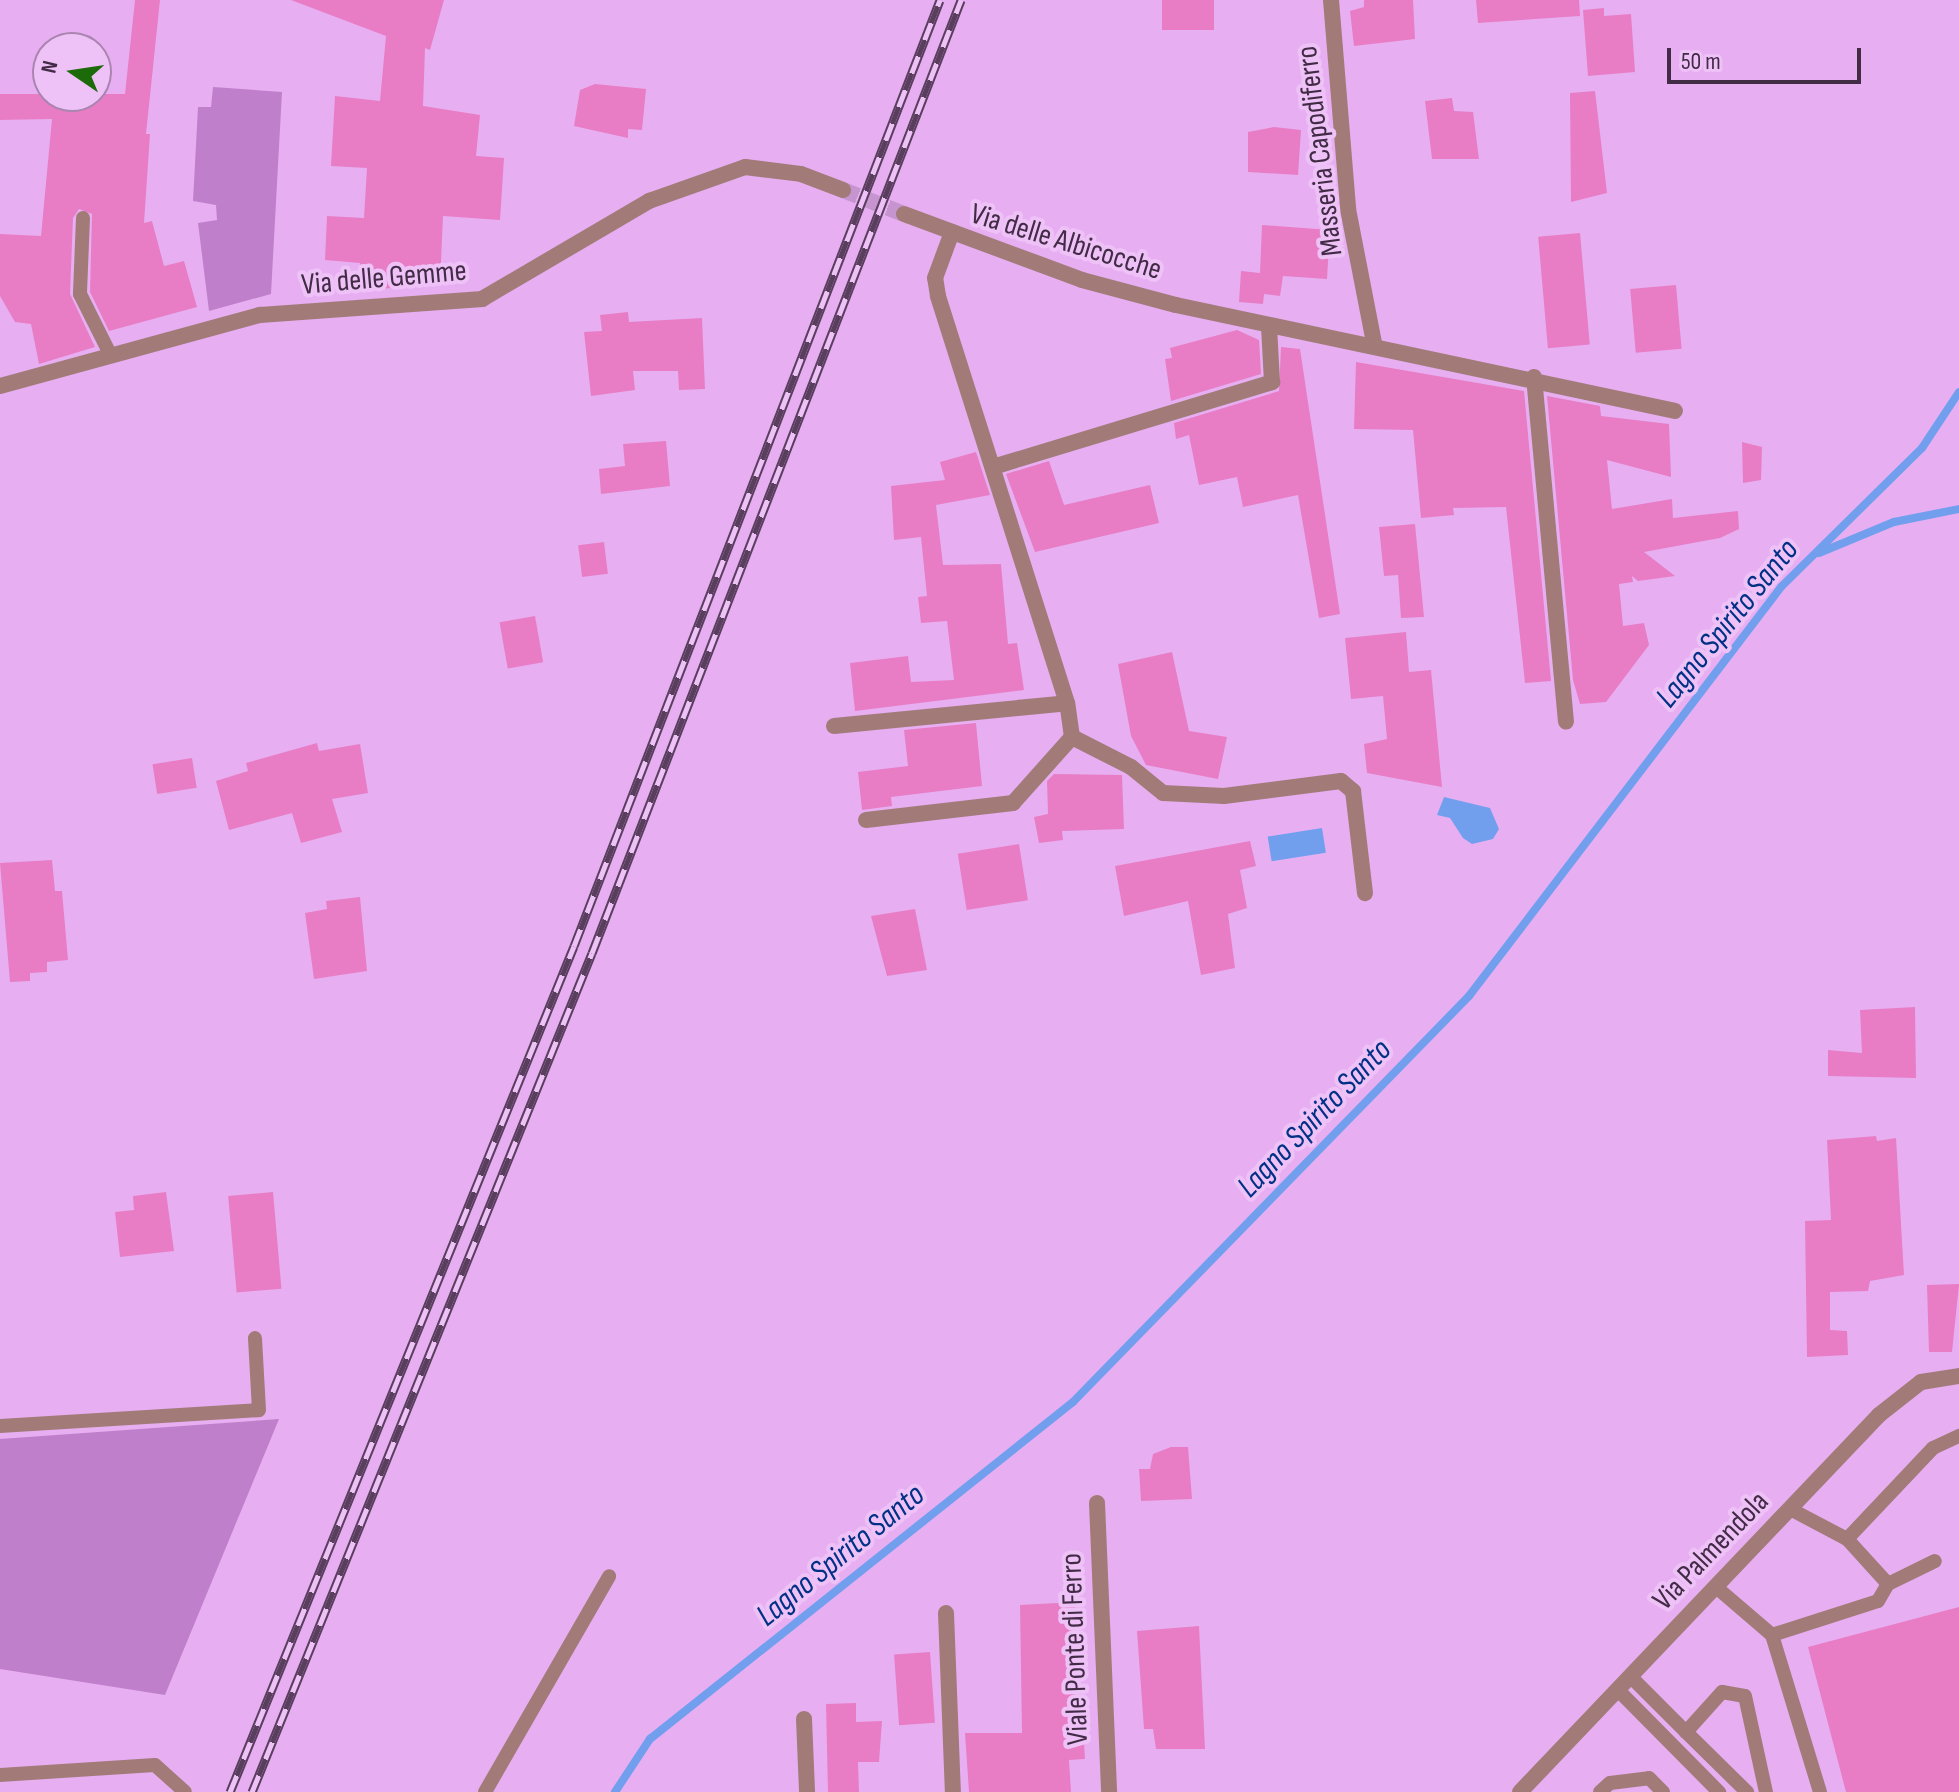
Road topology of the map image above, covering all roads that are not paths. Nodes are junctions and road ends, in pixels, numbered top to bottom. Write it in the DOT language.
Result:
graph roads {
  1 [pos="1331,0"];
  2 [pos="843,190"];
  3 [pos="904,214"];
  4 [pos="83,218"];
  5 [pos="952,232"];
  6 [pos="1269,327"];
  7 [pos="1374,343"];
  8 [pos="109,352"];
  9 [pos="1534,377"];
  10 [pos="0,386"];
  11 [pos="1675,411"];
  12 [pos="993,467"];
  13 [pos="1067,703"];
  14 [pos="1566,722"];
  15 [pos="834,726"];
  16 [pos="1072,737"];
  17 [pos="866,820"];
  18 [pos="1365,893"];
  19 [pos="255,1338"];
  20 [pos="1959,1376"];
  21 [pos="0,1426"];
  22 [pos="1959,1436"];
  23 [pos="1097,1503"];
  24 [pos="1790,1509"];
  25 [pos="1847,1539"];
  26 [pos="1935,1561"];
  27 [pos="609,1576"];
  28 [pos="1888,1584"];
  29 [pos="1716,1587"];
  30 [pos="946,1613"];
  31 [pos="1772,1635"];
  32 [pos="1630,1676"];
  33 [pos="1618,1690"];
  34 [pos="804,1719"];
  35 [pos="1686,1732"];
  36 [pos="0,1775"];
  37 [pos="185,1792"];
  38 [pos="485,1792"];
  39 [pos="807,1792"];
  40 [pos="953,1792"];
  41 [pos="1109,1792"];
  42 [pos="1520,1792"];
  43 [pos="1600,1792"];
  44 [pos="1663,1792"];
  45 [pos="1719,1792"];
  46 [pos="1747,1792"];
  47 [pos="1766,1792"];
  48 [pos="1820,1792"];
  1 -- 7 [label="street, Masseria Capodiferro"];
  2 -- 8 [label="street, Via delle Gemme"];
  3 -- 5 [label="street"];
  4 -- 8 [label="lane"];
  5 -- 6 [label="street, Via delle Albicocche"];
  5 -- 12 [label="street, Via delle Albicocche"];
  6 -- 7 [label="street, Via delle Albicocche"];
  6 -- 12 [label="street"];
  7 -- 9 [label="street, Via delle Albicocche"];
  8 -- 10 [label="street, Via delle Gemme"];
  9 -- 11 [label="street, Via delle Albicocche"];
  9 -- 14 [label="street"];
  12 -- 13 [label="street, Via delle Albicocche"];
  13 -- 15 [label="street"];
  13 -- 16 [label="street, Via delle Albicocche"];
  16 -- 17 [label="street"];
  16 -- 18 [label="street"];
  19 -- 21 [label="lane"];
  20 -- 24 [label="street, Via Palmendola"];
  22 -- 25 [label="lane"];
  23 -- 41 [label="street, Viale Ponte di Ferro"];
  24 -- 25 [label="lane"];
  24 -- 29 [label="street, Via Palmendola"];
  25 -- 28 [label="lane"];
  26 -- 28 [label="lane"];
  27 -- 38 [label="lane"];
  28 -- 31 [label="lane"];
  29 -- 31 [label="lane"];
  29 -- 32 [label="street, Via Palmendola"];
  30 -- 40 [label="street"];
  31 -- 48 [label="lane"];
  32 -- 33 [label="street, Via Palmendola"];
  32 -- 35 [label="lane"];
  33 -- 42 [label="street, Via Palmendola"];
  33 -- 45 [label="lane"];
  34 -- 39 [label="street"];
  35 -- 46 [label="lane"];
  35 -- 47 [label="lane"];
  36 -- 37 [label="lane"];
  43 -- 44 [label="lane"];
}
